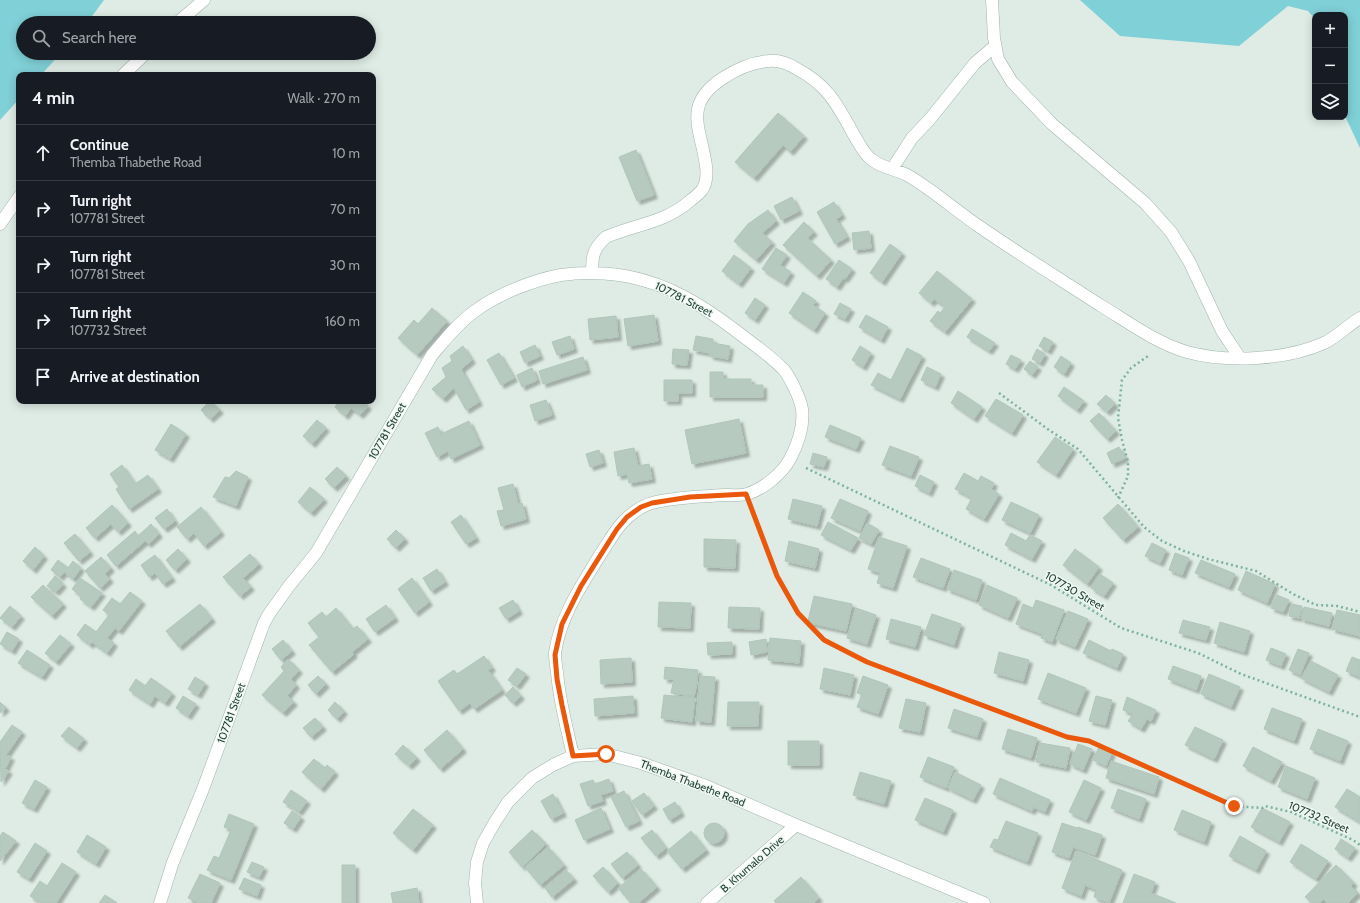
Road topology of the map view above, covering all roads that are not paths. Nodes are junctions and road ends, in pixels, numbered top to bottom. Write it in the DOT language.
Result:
graph roads {
  1 [pos="204,0"];
  2 [pos="992,0"];
  3 [pos="185,16"];
  4 [pos="995,46"];
  5 [pos="139,60"];
  6 [pos="126,72"];
  7 [pos="892,169"];
  8 [pos="16,201"];
  9 [pos="0,224"];
  10 [pos="592,273"];
  11 [pos="1360,318"];
  12 [pos="1240,358"];
  13 [pos="573,756"];
  14 [pos="796,825"];
  15 [pos="160,903"];
  16 [pos="477,903"];
  17 [pos="707,903"];
  18 [pos="984,903"];
  1 -- 3 [label="street"];
  2 -- 4 [label="street"];
  4 -- 7 [label="street"];
  4 -- 12 [label="street"];
  5 -- 6 [label="street"];
  7 -- 10 [label="street"];
  7 -- 12 [label="street"];
  8 -- 9 [label="street"];
  10 -- 13 [label="street, 107781 Street"];
  10 -- 15 [label="street, 107781 Street"];
  11 -- 12 [label="street"];
  13 -- 14 [label="street, Themba Thabethe Road"];
  13 -- 16 [label="street, Themba Thabethe Road"];
  14 -- 17 [label="street, B. Khumalo Drive"];
  14 -- 18 [label="street, Themba Thabethe Road"];
}
